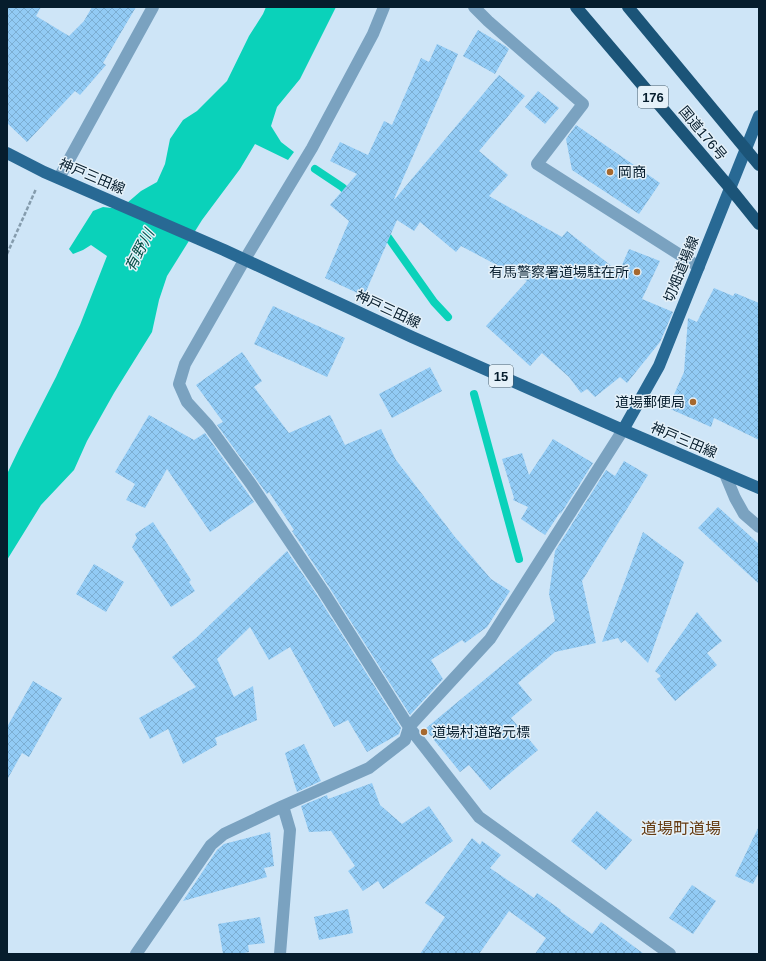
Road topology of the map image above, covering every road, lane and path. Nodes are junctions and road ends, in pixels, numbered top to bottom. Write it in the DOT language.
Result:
graph roads {
  1 [pos="153,7"];
  2 [pos="384,7"];
  3 [pos="474,7"];
  4 [pos="576,7"];
  5 [pos="628,7"];
  6 [pos="759,116"];
  7 [pos="746,149"];
  8 [pos="7,153"];
  9 [pos="759,165"];
  10 [pos="44,172"];
  11 [pos="59,178"];
  12 [pos="730,188"];
  13 [pos="759,224"];
  14 [pos="7,254"];
  15 [pos="245,259"];
  16 [pos="699,267"];
  17 [pos="623,430"];
  18 [pos="725,474"];
  19 [pos="759,488"];
  20 [pos="759,527"];
  21 [pos="409,727"];
  22 [pos="283,806"];
  23 [pos="136,954"];
  24 [pos="280,954"];
  25 [pos="670,954"];
  1 -- 11 [label="street"];
  2 -- 15 [label="street"];
  3 -- 16 [label="street"];
  4 -- 12 [label="highway, 国道176号 / 176"];
  5 -- 7 [label="highway, 国道176号 / 176"];
  6 -- 7 [label="main road, 切畑道場線"];
  7 -- 9 [label="highway, 国道176号 / 176"];
  7 -- 12 [label="main road, 切畑道場線"];
  8 -- 10 [label="main road, 神戸三田線 / 15"];
  10 -- 11 [label="main road, 神戸三田線 / 15"];
  10 -- 14 [label="path"];
  11 -- 15 [label="main road, 神戸三田線 / 15"];
  12 -- 13 [label="highway, 国道176号 / 176"];
  12 -- 16 [label="main road, 切畑道場線"];
  15 -- 17 [label="main road, 神戸三田線 / 15"];
  15 -- 21 [label="street"];
  16 -- 17 [label="main road, 切畑道場線"];
  17 -- 18 [label="main road, 神戸三田線 / 15"];
  17 -- 21 [label="street"];
  18 -- 19 [label="main road, 神戸三田線 / 15"];
  18 -- 20 [label="street"];
  21 -- 22 [label="street"];
  21 -- 25 [label="street"];
  22 -- 23 [label="street"];
  22 -- 24 [label="street"];
}
